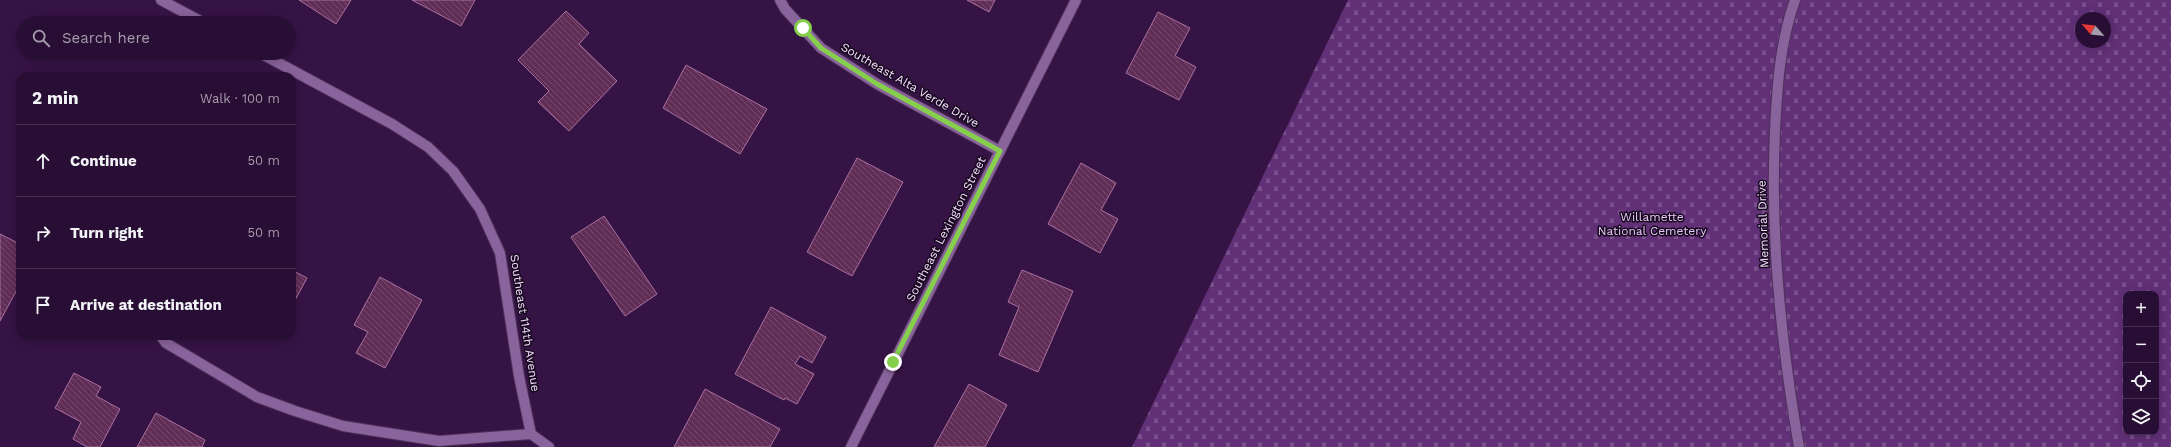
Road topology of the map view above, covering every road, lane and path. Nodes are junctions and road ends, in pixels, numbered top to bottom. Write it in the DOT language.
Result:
graph roads {
  1 [pos="161,0"];
  2 [pos="780,0"];
  3 [pos="1076,0"];
  4 [pos="1795,0"];
  5 [pos="191,16"];
  6 [pos="273,60"];
  7 [pos="295,72"];
  8 [pos="296,72"];
  9 [pos="1000,151"];
  10 [pos="164,340"];
  11 [pos="531,434"];
  12 [pos="549,447"];
  13 [pos="851,447"];
  14 [pos="1799,447"];
  1 -- 5 [label="street"];
  2 -- 9 [label="street, Southeast Alta Verde Drive"];
  3 -- 9 [label="street, Southeast Lexington Street"];
  4 -- 14 [label="street, Memorial Drive"];
  6 -- 7 [label="street, Southeast 114th Avenue"];
  8 -- 11 [label="street, Southeast 114th Avenue"];
  9 -- 13 [label="street, Southeast Lexington Street"];
  10 -- 11 [label="street"];
  11 -- 12 [label="street"];
}
